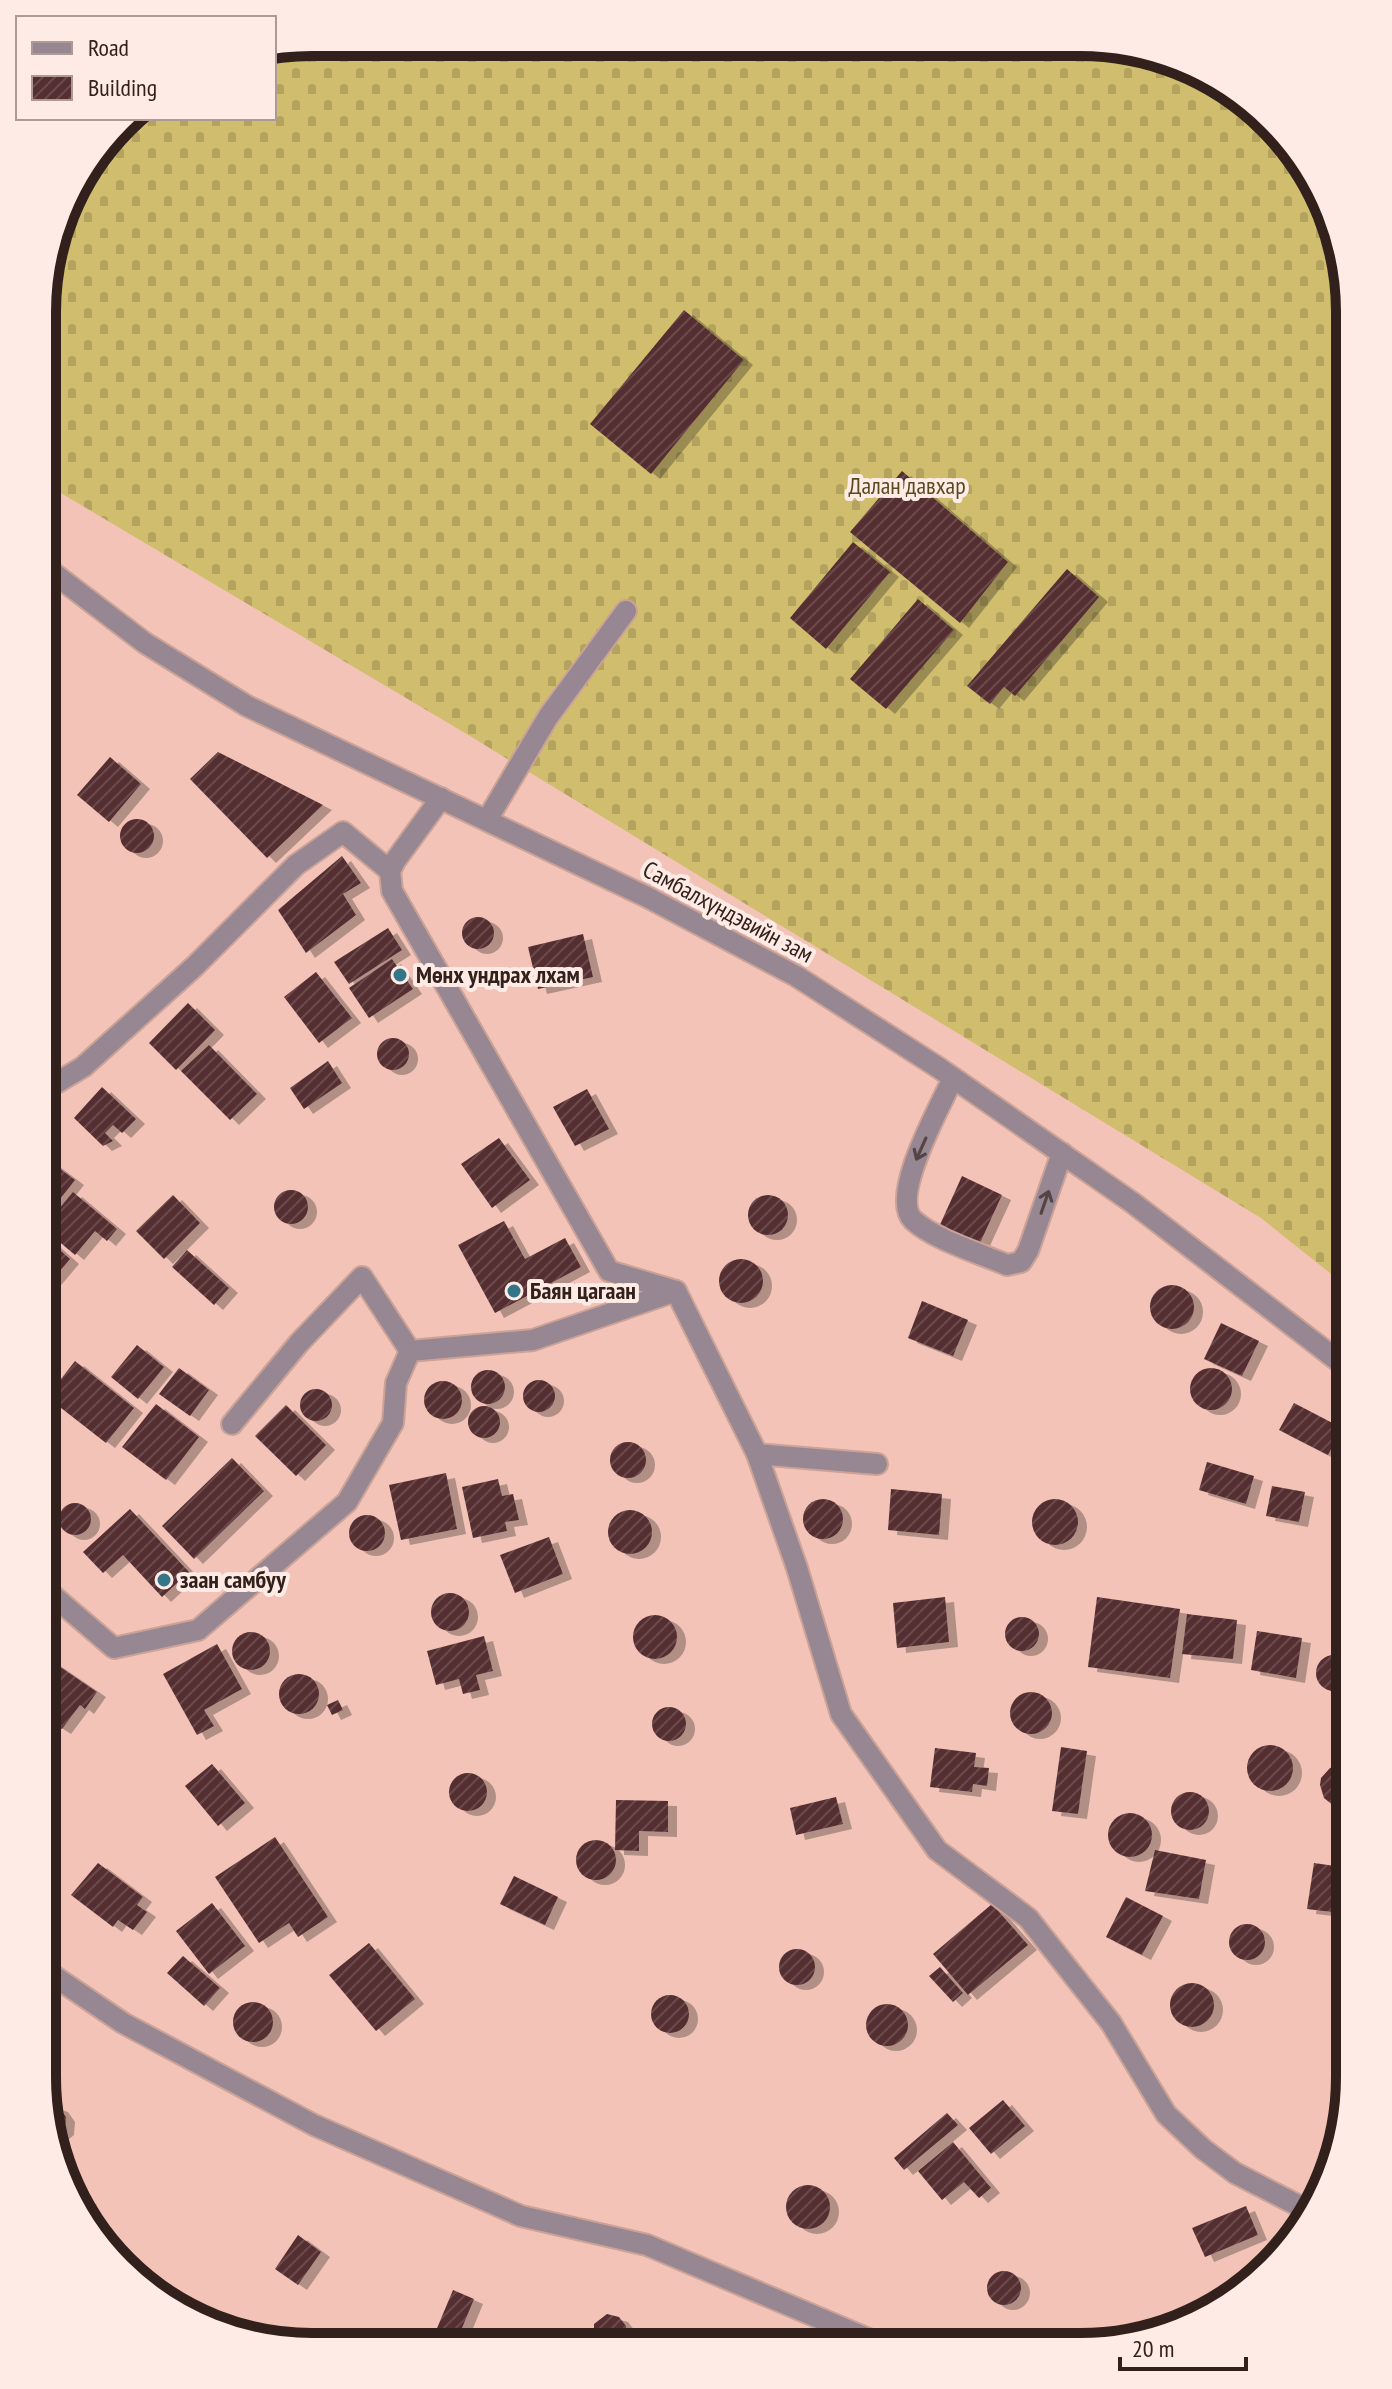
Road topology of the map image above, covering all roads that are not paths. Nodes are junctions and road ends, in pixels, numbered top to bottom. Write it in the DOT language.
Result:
graph roads {
  1 [pos="56,575"];
  2 [pos="626,611"];
  3 [pos="441,798"];
  4 [pos="487,820"];
  5 [pos="390,871"];
  6 [pos="953,1078"];
  7 [pos="56,1083"];
  8 [pos="1062,1153"];
  9 [pos="676,1291"];
  10 [pos="410,1351"];
  11 [pos="1335,1359"];
  12 [pos="232,1424"];
  13 [pos="757,1454"];
  14 [pos="877,1464"];
  15 [pos="56,1598"];
  16 [pos="56,1978"];
  17 [pos="1301,2207"];
  18 [pos="854,2333"];
  1 -- 3 [label="street, Самбалхүндэвийн зам"];
  2 -- 4 [label="street"];
  3 -- 4 [label="street, Самбалхүндэвийн зам"];
  3 -- 5 [label="street"];
  4 -- 6 [label="street, Самбалхүндэвийн зам"];
  5 -- 7 [label="street"];
  5 -- 9 [label="street"];
  6 -- 8 [label="street, Самбалхүндэвийн зам"];
  6 -- 8 [label="street, one-way"];
  8 -- 11 [label="street, Самбалхүндэвийн зам"];
  9 -- 10 [label="street"];
  9 -- 13 [label="street"];
  10 -- 12 [label="street"];
  10 -- 15 [label="street"];
  13 -- 14 [label="street"];
  13 -- 17 [label="street"];
  16 -- 18 [label="street"];
}
